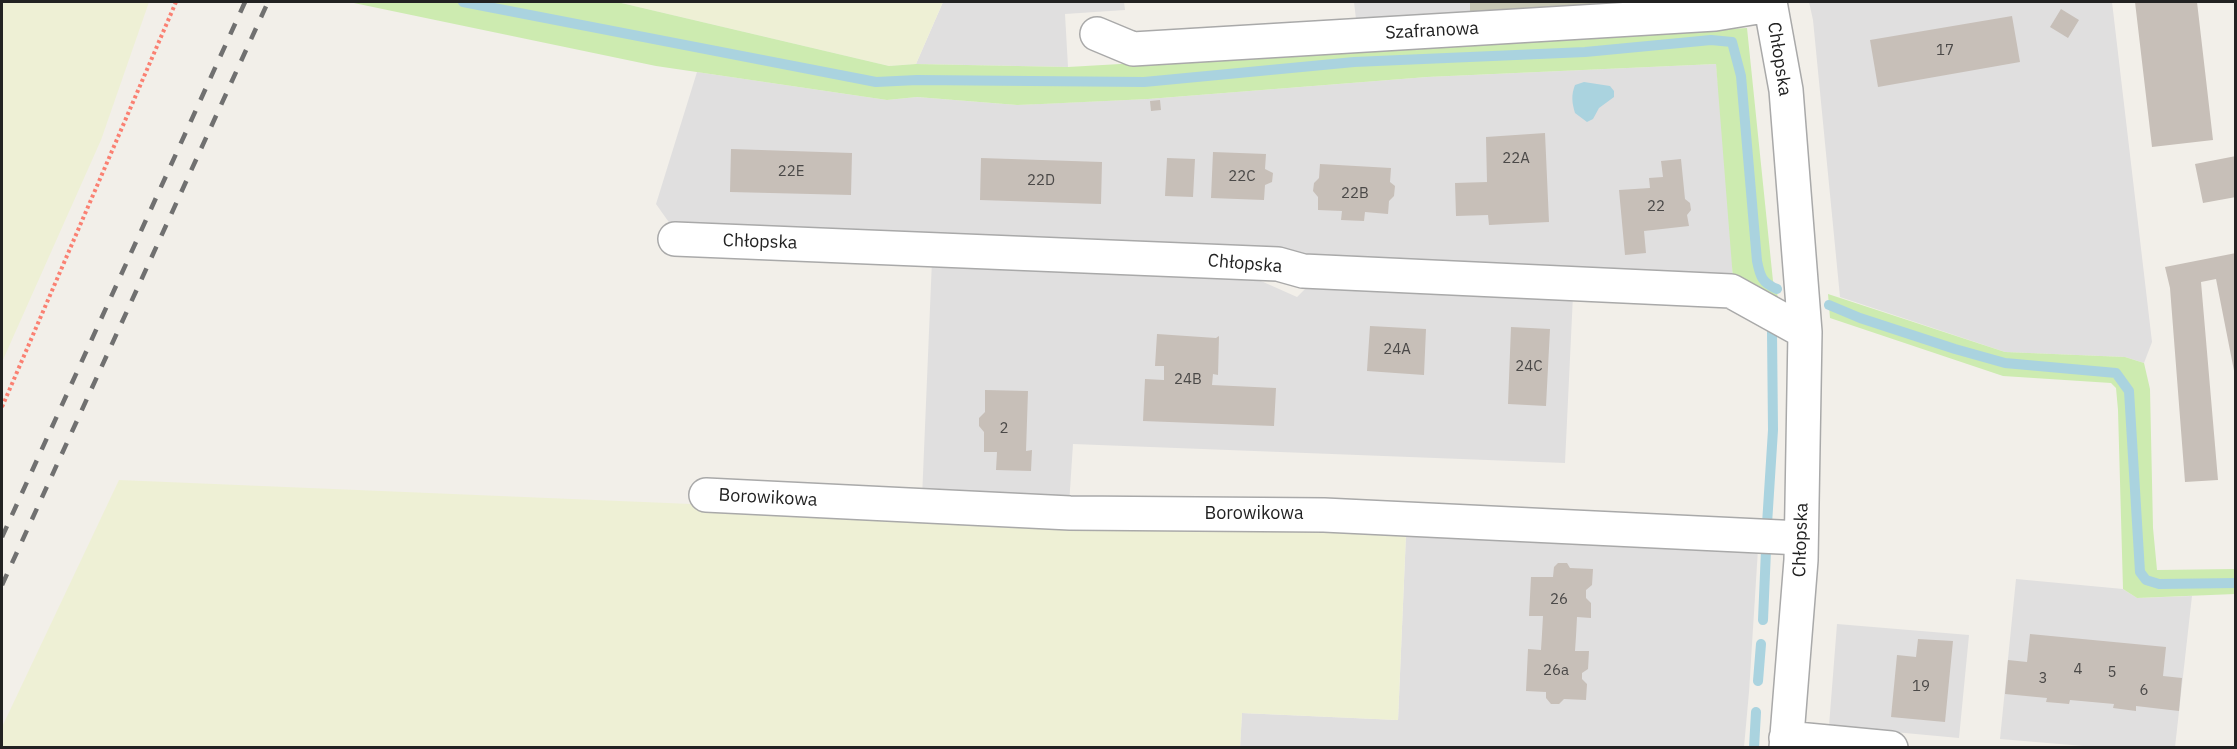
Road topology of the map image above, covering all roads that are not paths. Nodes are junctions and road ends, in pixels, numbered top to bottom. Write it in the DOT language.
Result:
graph roads {
  1 [pos="1770,3"];
  2 [pos="1097,34"];
  3 [pos="675,239"];
  4 [pos="1805,332"];
  5 [pos="706,495"];
  6 [pos="1801,538"];
  7 [pos="1786,743"];
  8 [pos="1891,747"];
  1 -- 2 [label="street, Szafranowa"];
  1 -- 4 [label="street, Chłopska"];
  3 -- 4 [label="street, Chłopska"];
  4 -- 6 [label="street, Chłopska"];
  5 -- 6 [label="street, Borowikowa"];
  6 -- 7 [label="street, Chłopska"];
  7 -- 8 [label="street"];
}
